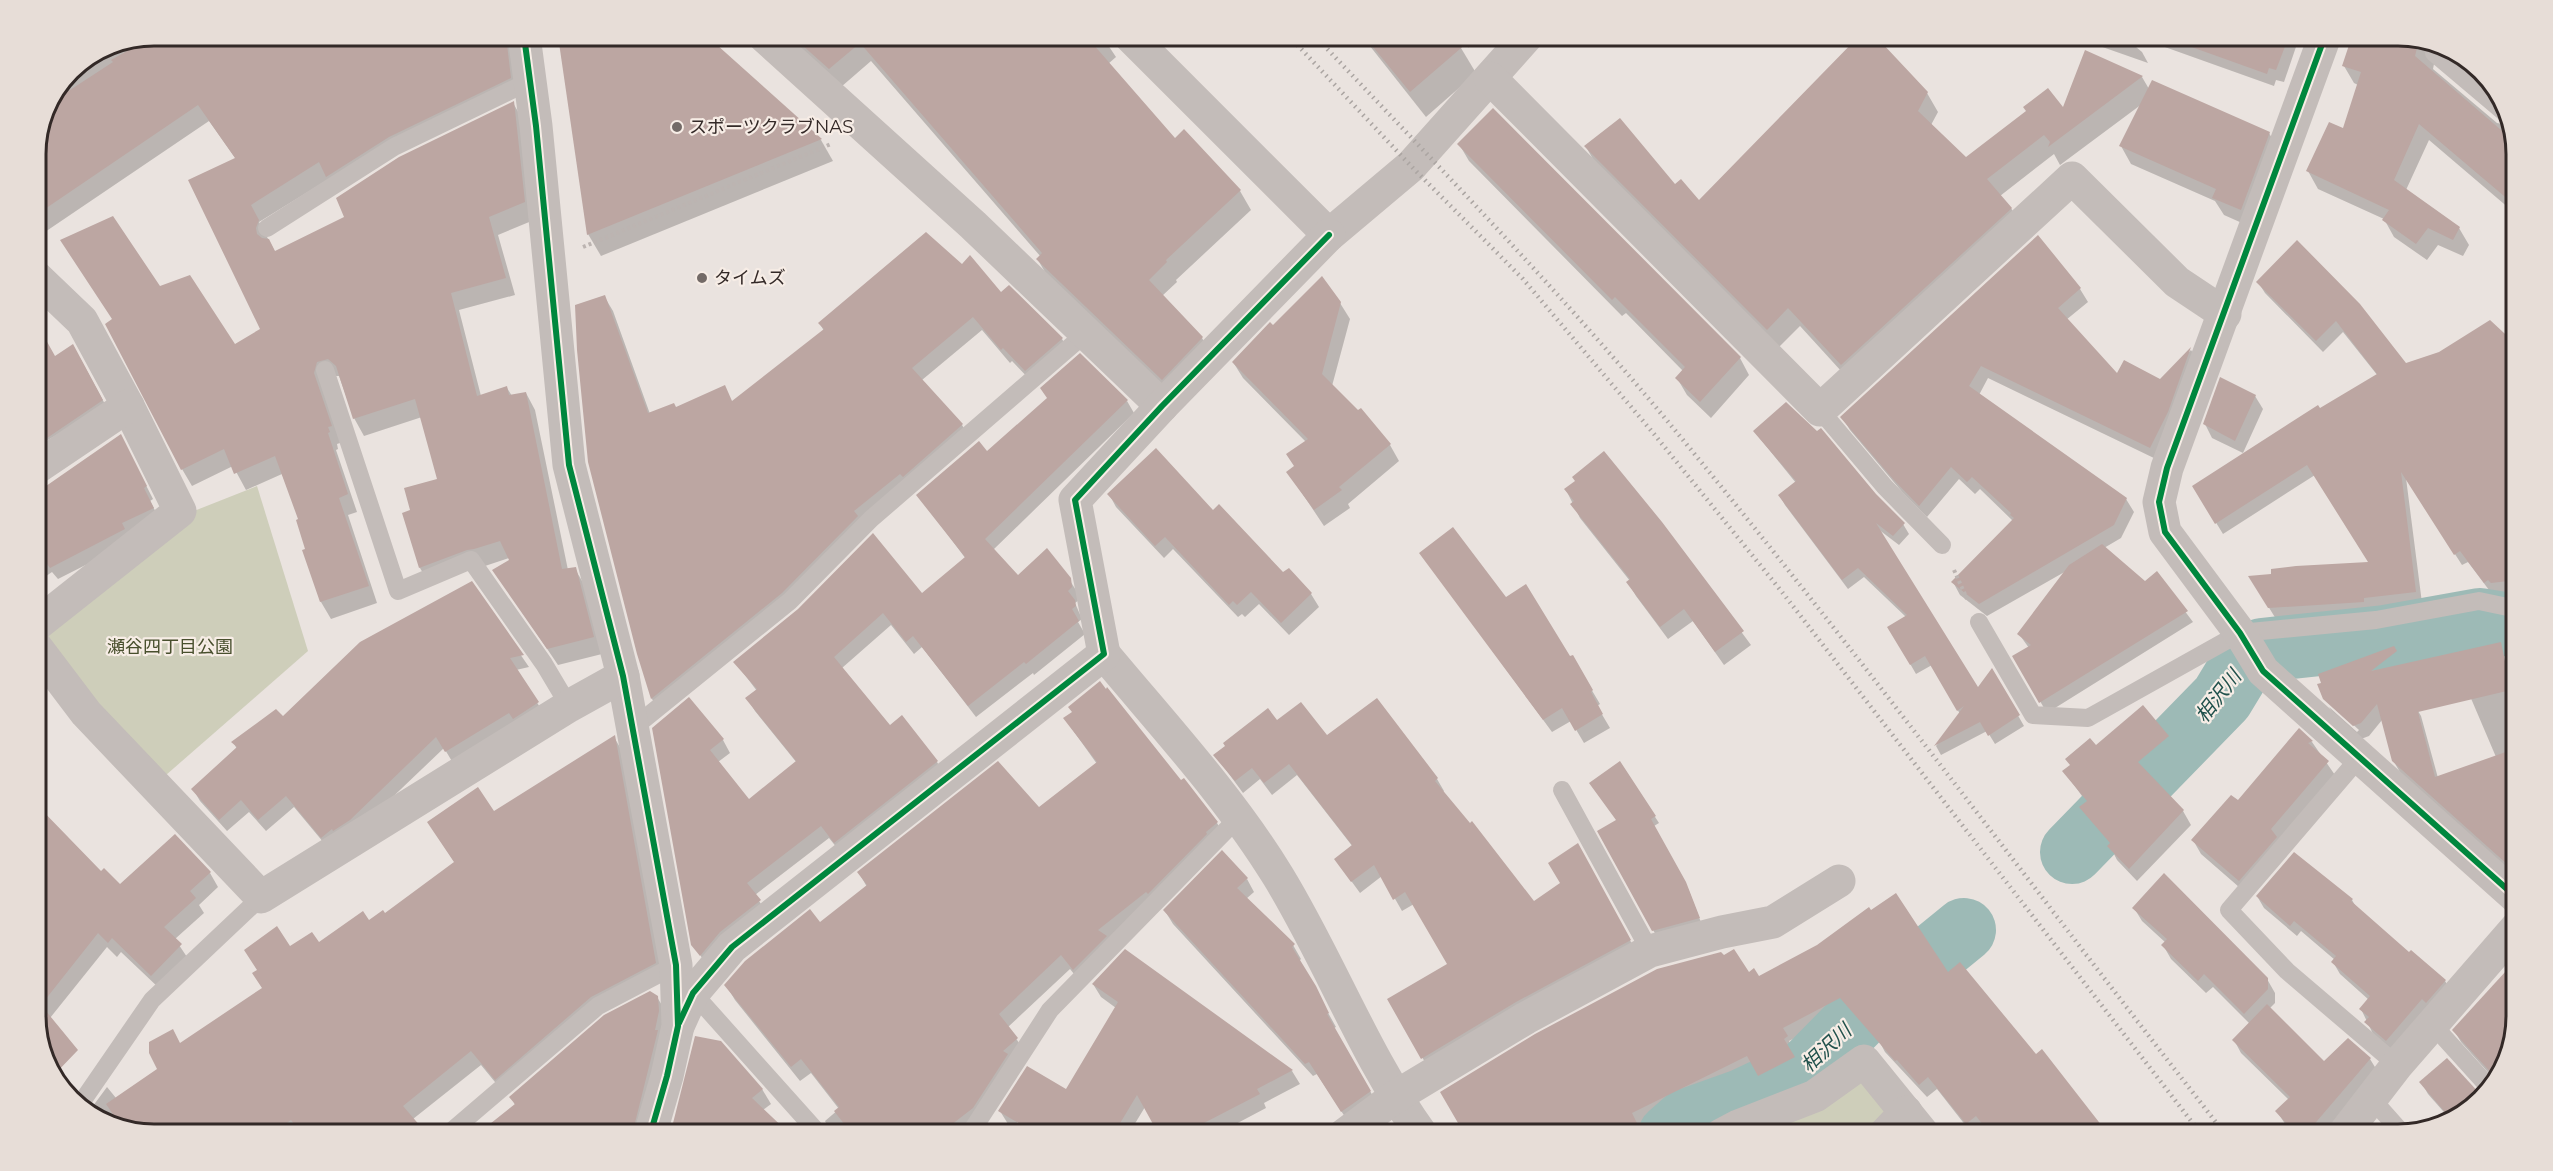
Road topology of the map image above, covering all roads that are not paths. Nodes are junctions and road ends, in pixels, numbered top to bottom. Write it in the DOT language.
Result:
graph roads {
  1 [pos="1508,46"];
  2 [pos="2321,46"];
  3 [pos="525,47"];
  4 [pos="776,47"];
  5 [pos="1141,47"];
  6 [pos="2434,53"];
  7 [pos="1490,78"];
  8 [pos="530,81"];
  9 [pos="2493,103"];
  10 [pos="267,228"];
  11 [pos="1329,235"];
  12 [pos="47,288"];
  13 [pos="2225,314"];
  14 [pos="1086,333"];
  15 [pos="324,370"];
  16 [pos="128,406"];
  17 [pos="1162,406"];
  18 [pos="1820,410"];
  19 [pos="47,461"];
  20 [pos="1942,545"];
  21 [pos="2506,607"];
  22 [pos="47,616"];
  23 [pos="1979,622"];
  24 [pos="2250,650"];
  25 [pos="1104,654"];
  26 [pos="47,662"];
  27 [pos="623,676"];
  28 [pos="569,706"];
  29 [pos="633,728"];
  30 [pos="2360,757"];
  31 [pos="1562,790"];
  32 [pos="1239,817"];
  33 [pos="1839,881"];
  34 [pos="2506,888"];
  35 [pos="261,897"];
  36 [pos="2506,939"];
  37 [pos="1650,951"];
  38 [pos="676,966"];
  39 [pos="693,993"];
  40 [pos="2432,1023"];
  41 [pos="678,1026"];
  42 [pos="2397,1065"];
  43 [pos="2484,1082"];
  44 [pos="1395,1097"];
  45 [pos="2371,1098"];
  46 [pos="84,1099"];
  47 [pos="460,1124"];
  48 [pos="653,1124"];
  49 [pos="810,1124"];
  50 [pos="976,1124"];
  51 [pos="1359,1124"];
  52 [pos="1414,1124"];
  53 [pos="1743,1124"];
  54 [pos="1915,1124"];
  55 [pos="2351,1124"];
  56 [pos="2394,1124"];
  1 -- 7 [label="street"];
  2 -- 13 [label="street"];
  3 -- 8 [label="street"];
  4 -- 14 [label="street"];
  5 -- 11 [label="street"];
  6 -- 9 [label="lane"];
  7 -- 11 [label="street"];
  7 -- 18 [label="street"];
  8 -- 10 [label="lane"];
  8 -- 27 [label="street"];
  11 -- 17 [label="street"];
  12 -- 16 [label="street"];
  13 -- 18 [label="street"];
  13 -- 24 [label="street"];
  14 -- 17 [label="street"];
  14 -- 29 [label="lane"];
  15 -- 28 [label="lane"];
  16 -- 19 [label="street"];
  16 -- 22 [label="street"];
  17 -- 25 [label="street"];
  18 -- 20 [label="lane"];
  21 -- 24 [label="lane"];
  23 -- 24 [label="lane"];
  24 -- 30 [label="street"];
  25 -- 32 [label="street"];
  25 -- 39 [label="street"];
  26 -- 35 [label="street"];
  27 -- 28 [label="street"];
  27 -- 29 [label="street"];
  28 -- 35 [label="street"];
  29 -- 38 [label="street"];
  30 -- 34 [label="street"];
  30 -- 42 [label="lane"];
  31 -- 37 [label="lane"];
  32 -- 44 [label="street"];
  32 -- 50 [label="lane"];
  33 -- 37 [label="street"];
  35 -- 46 [label="lane"];
  36 -- 40 [label="street"];
  37 -- 44 [label="street"];
  38 -- 41 [label="street"];
  38 -- 47 [label="lane"];
  39 -- 41 [label="street"];
  39 -- 49 [label="lane"];
  40 -- 42 [label="street"];
  40 -- 43 [label="lane"];
  41 -- 48 [label="street"];
  42 -- 45 [label="street"];
  44 -- 51 [label="street"];
  44 -- 52 [label="street"];
  45 -- 55 [label="street"];
  45 -- 56 [label="lane"];
  53 -- 54 [label="street"];
}
